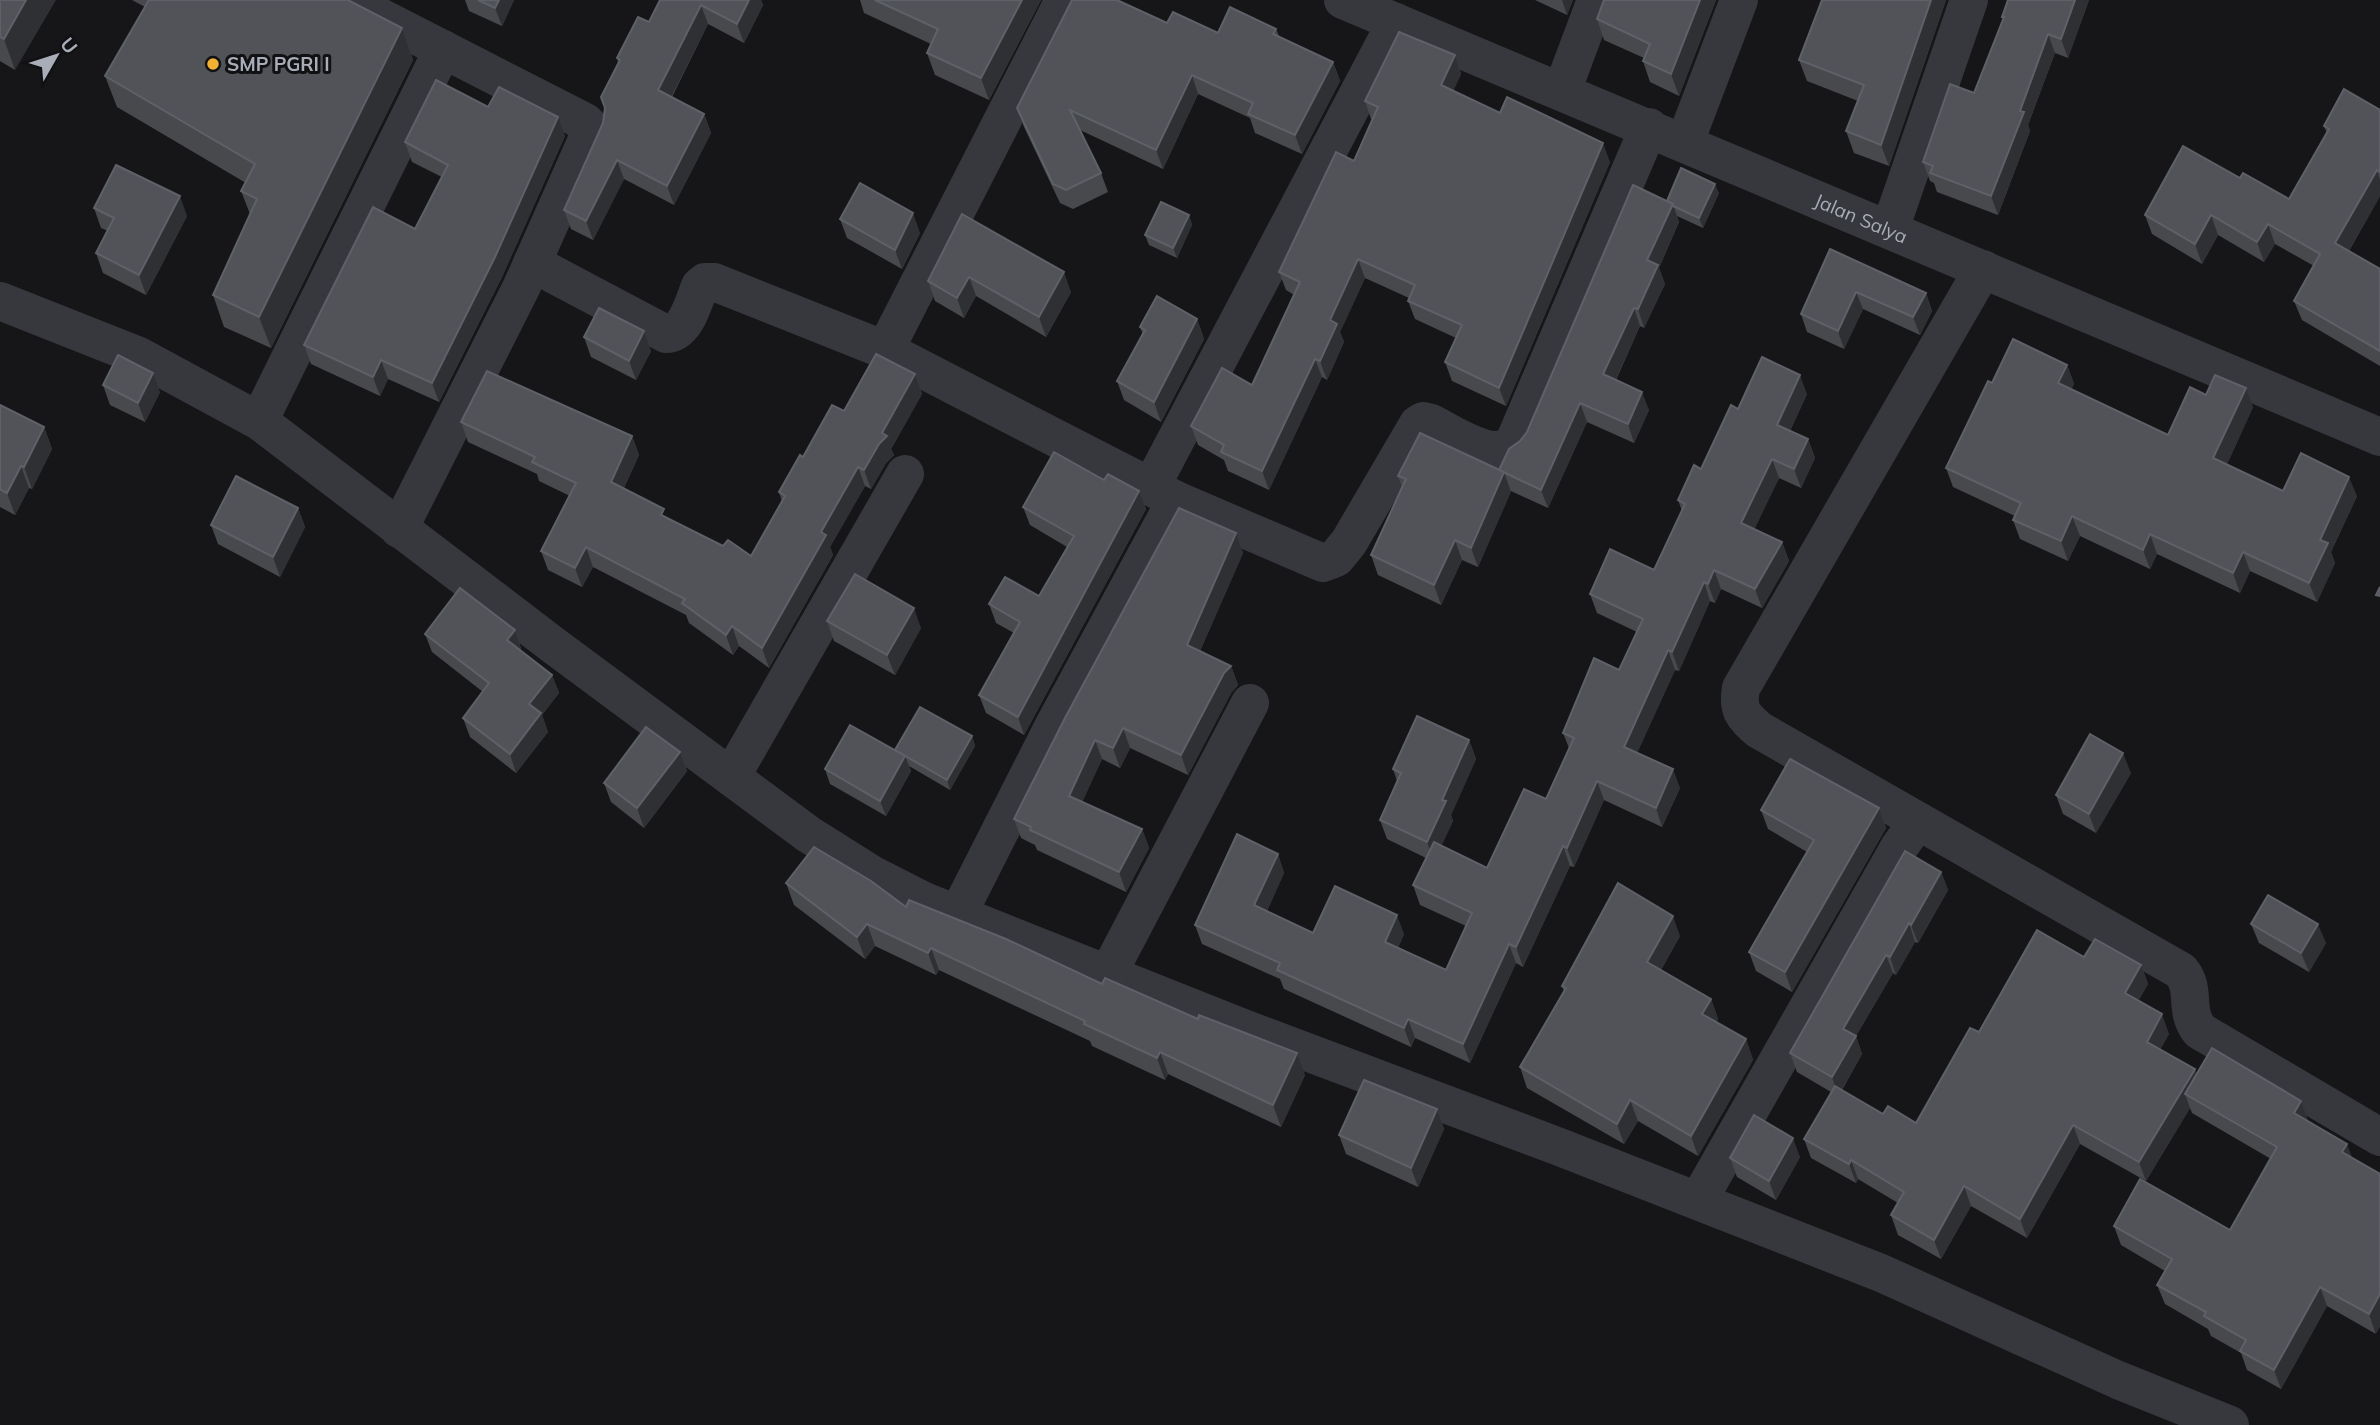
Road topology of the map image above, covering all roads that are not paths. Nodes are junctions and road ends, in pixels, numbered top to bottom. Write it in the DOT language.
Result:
graph roads {
  1 [pos="347,0"];
  2 [pos="1064,0"];
  3 [pos="1343,0"];
  4 [pos="1596,0"];
  5 [pos="1739,0"];
  6 [pos="1969,0"];
  7 [pos="1396,22"];
  8 [pos="443,49"];
  9 [pos="1562,91"];
  10 [pos="1649,127"];
  11 [pos="1685,142"];
  12 [pos="1890,229"];
  13 [pos="532,263"];
  14 [pos="1983,269"];
  15 [pos="0,301"];
  16 [pos="885,350"];
  17 [pos="259,421"];
  18 [pos="2380,437"];
  19 [pos="905,474"];
  20 [pos="1163,494"];
  21 [pos="400,529"];
  22 [pos="1250,703"];
  23 [pos="732,777"];
  24 [pos="1918,821"];
  25 [pos="958,914"];
  26 [pos="1108,974"];
  27 [pos="2380,1137"];
  28 [pos="1698,1201"];
  29 [pos="2230,1425"];
  1 -- 8 [label="street"];
  2 -- 16 [label="street"];
  3 -- 7 [label="street, Jalan Salya"];
  4 -- 9 [label="street"];
  5 -- 11 [label="street"];
  6 -- 12 [label="street"];
  7 -- 9 [label="street, Jalan Salya"];
  7 -- 20 [label="street"];
  8 -- 13 [label="street"];
  8 -- 17 [label="street"];
  9 -- 10 [label="street, Jalan Salya"];
  10 -- 11 [label="street, Jalan Salya"];
  10 -- 20 [label="street"];
  11 -- 12 [label="street, Jalan Salya"];
  12 -- 14 [label="street, Jalan Salya"];
  13 -- 16 [label="street"];
  13 -- 21 [label="street"];
  14 -- 18 [label="street, Jalan Salya"];
  14 -- 24 [label="street"];
  15 -- 17 [label="street"];
  16 -- 20 [label="street"];
  17 -- 21 [label="street"];
  19 -- 23 [label="street"];
  20 -- 25 [label="street"];
  21 -- 23 [label="street"];
  22 -- 26 [label="street"];
  23 -- 25 [label="street"];
  24 -- 27 [label="street"];
  24 -- 28 [label="street"];
  25 -- 26 [label="street"];
  26 -- 28 [label="street"];
  28 -- 29 [label="street"];
}
